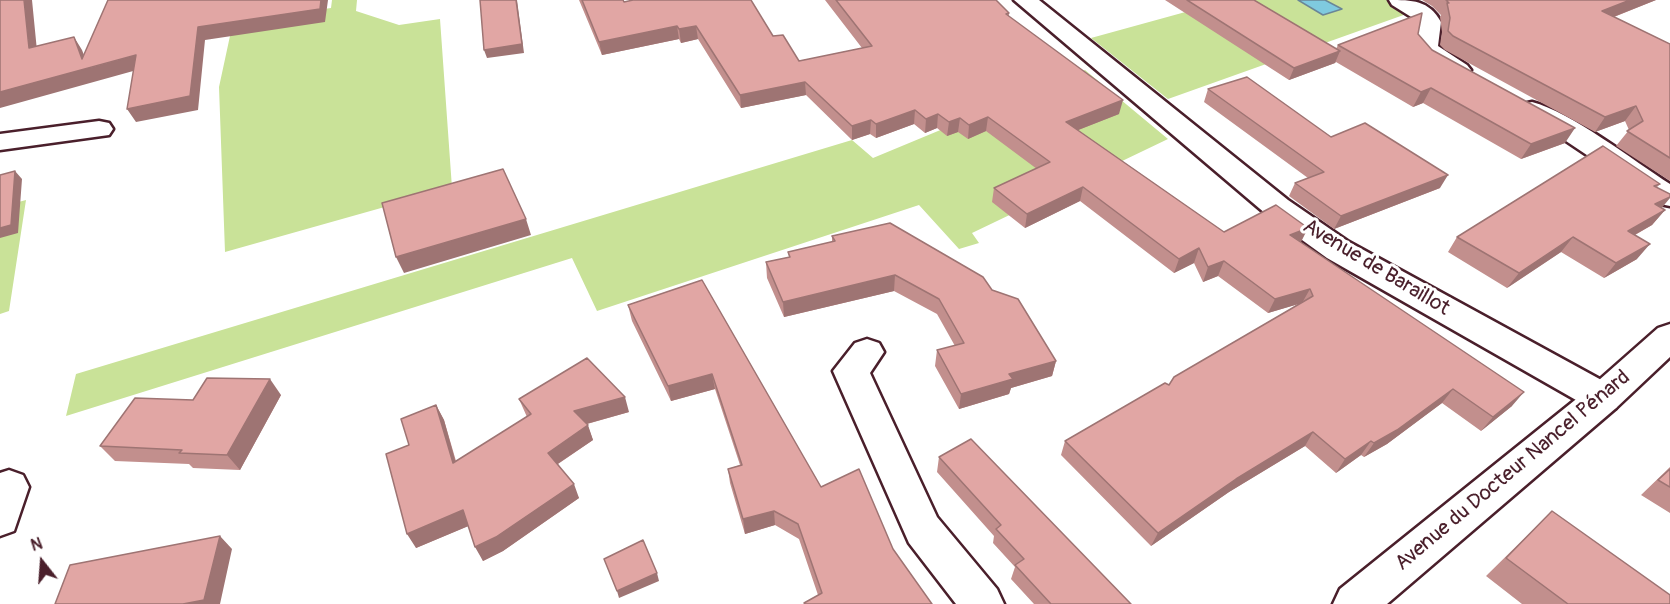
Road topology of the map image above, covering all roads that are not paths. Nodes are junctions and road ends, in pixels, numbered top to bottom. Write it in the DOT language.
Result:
graph roads {
  1 [pos="1025,0"];
  2 [pos="1400,0"];
  3 [pos="1476,80"];
  4 [pos="1507,97"];
  5 [pos="99,129"];
  6 [pos="0,142"];
  7 [pos="1670,198"];
  8 [pos="1670,337"];
  9 [pos="867,352"];
  10 [pos="1603,398"];
  11 [pos="982,604"];
  12 [pos="1355,604"];
  1 -- 10 [label="street, Avenue de Baraillot"];
  2 -- 3 [label="street"];
  4 -- 7 [label="street"];
  5 -- 6 [label="street"];
  8 -- 10 [label="street, Avenue du Docteur Nancel Pénard"];
  9 -- 11 [label="street"];
  10 -- 12 [label="street, Avenue du Docteur Nancel Pénard"];
}
